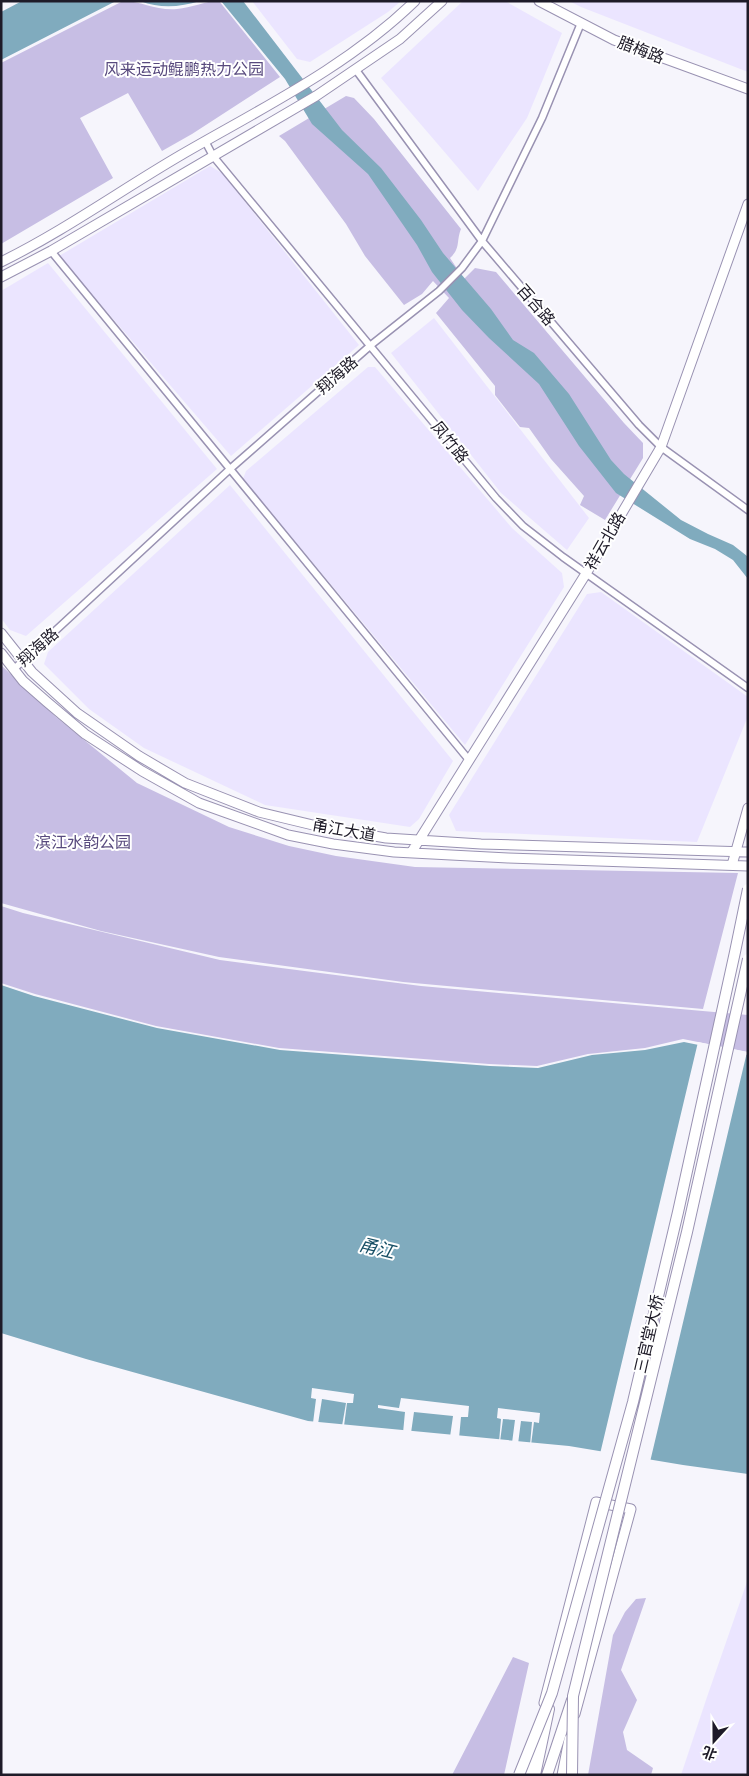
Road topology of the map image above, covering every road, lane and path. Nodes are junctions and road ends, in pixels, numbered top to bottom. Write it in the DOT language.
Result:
graph roads {
  1 [pos="415,1"];
  2 [pos="442,1"];
  3 [pos="539,1"];
  4 [pos="581,23"];
  5 [pos="356,70"];
  6 [pos="748,89"];
  7 [pos="205,141"];
  8 [pos="213,156"];
  9 [pos="748,204"];
  10 [pos="482,241"];
  11 [pos="51,251"];
  12 [pos="1,262"];
  13 [pos="1,277"];
  14 [pos="371,345"];
  15 [pos="661,447"];
  16 [pos="230,469"];
  17 [pos="748,510"];
  18 [pos="587,572"];
  19 [pos="1,633"];
  20 [pos="1,653"];
  21 [pos="23,660"];
  22 [pos="14,669"];
  23 [pos="748,688"];
  24 [pos="469,760"];
  25 [pos="748,808"];
  26 [pos="420,840"];
  27 [pos="736,851"];
  28 [pos="748,852"];
  29 [pos="411,853"];
  30 [pos="732,865"];
  31 [pos="748,866"];
  32 [pos="748,889"];
  33 [pos="748,959"];
  34 [pos="552,1693"];
  35 [pos="573,1696"];
  36 [pos="519,1775"];
  37 [pos="530,1775"];
  38 [pos="535,1775"];
  39 [pos="547,1775"];
  40 [pos="562,1775"];
  41 [pos="572,1775"];
  1 -- 7 [label="street"];
  2 -- 5 [label="street"];
  3 -- 4 [label="street, 腊梅路"];
  4 -- 6 [label="street, 腊梅路"];
  4 -- 10 [label="street, 翔海路"];
  5 -- 8 [label="street"];
  5 -- 10 [label="street, 百合路"];
  7 -- 8 [label="street, 凤竹路"];
  7 -- 12 [label="street"];
  8 -- 11 [label="street"];
  8 -- 14 [label="street, 凤竹路"];
  9 -- 15 [label="street, 祥云北路"];
  10 -- 14 [label="street, 翔海路"];
  10 -- 15 [label="street, 百合路"];
  11 -- 13 [label="street"];
  11 -- 16 [label="street"];
  14 -- 16 [label="street, 翔海路"];
  14 -- 18 [label="street, 凤竹路"];
  15 -- 17 [label="street, 百合路"];
  15 -- 18 [label="street, 祥云北路"];
  16 -- 21 [label="street, 翔海路"];
  16 -- 24 [label="street"];
  18 -- 23 [label="street, 凤竹路"];
  18 -- 24 [label="street, 祥云北路"];
  19 -- 21 [label="street, 甬江大道"];
  20 -- 22 [label="street, 甬江大道"];
  21 -- 22 [label="street, 翔海路"];
  21 -- 26 [label="street, 甬江大道"];
  22 -- 29 [label="street, 甬江大道"];
  24 -- 26 [label="street, 祥云北路"];
  25 -- 27 [label="street"];
  26 -- 27 [label="street, 甬江大道"];
  26 -- 29 [label="street, 祥云北路"];
  27 -- 28 [label="street, 甬江大道"];
  27 -- 30 [label="street"];
  29 -- 30 [label="street, 甬江大道"];
  30 -- 31 [label="street, 甬江大道"];
  32 -- 34 [label="main road, 三官堂大桥, bridge"];
  33 -- 35 [label="main road, 三官堂大桥, bridge"];
  34 -- 36 [label="main road, bridge"];
  34 -- 38 [label="main road, 三官堂大桥, bridge"];
  35 -- 39 [label="main road, 三官堂大桥"];
  35 -- 41 [label="main road, bridge"];
  37 -- 40 [label="street"];
}
